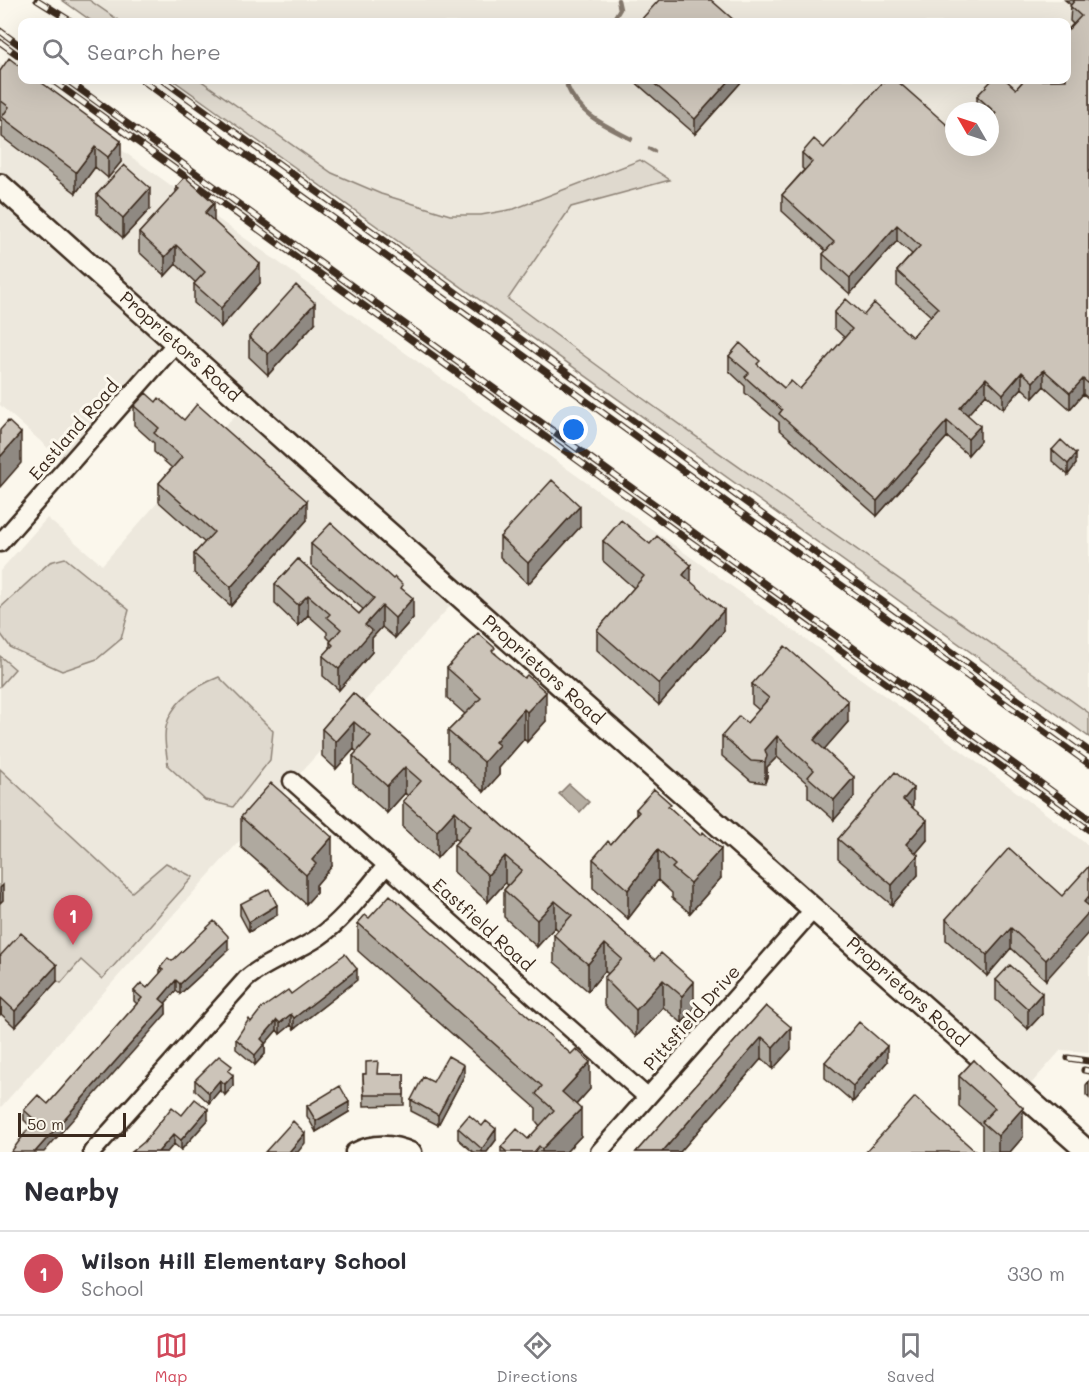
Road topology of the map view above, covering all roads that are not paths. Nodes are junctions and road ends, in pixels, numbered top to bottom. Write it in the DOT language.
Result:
graph roads {
  1 [pos="0,185"];
  2 [pos="177,342"];
  3 [pos="0,543"];
  4 [pos="292,781"];
  5 [pos="386,866"];
  6 [pos="814,909"];
  7 [pos="647,1098"];
  8 [pos="1076,1148"];
  9 [pos="92,1152"];
  10 [pos="354,1152"];
  11 [pos="413,1152"];
  12 [pos="599,1152"];
  1 -- 2 [label="street, Proprietors Road"];
  2 -- 3 [label="street, Eastland Road"];
  2 -- 6 [label="street, Proprietors Road"];
  4 -- 5 [label="street, Eastfield Road"];
  5 -- 7 [label="street, Eastfield Road"];
  5 -- 9 [label="street"];
  6 -- 7 [label="street, Pittsfield Drive"];
  6 -- 8 [label="street, Proprietors Road"];
  7 -- 12 [label="street, Pittsfield Drive"];
  10 -- 11 [label="street"];
}
